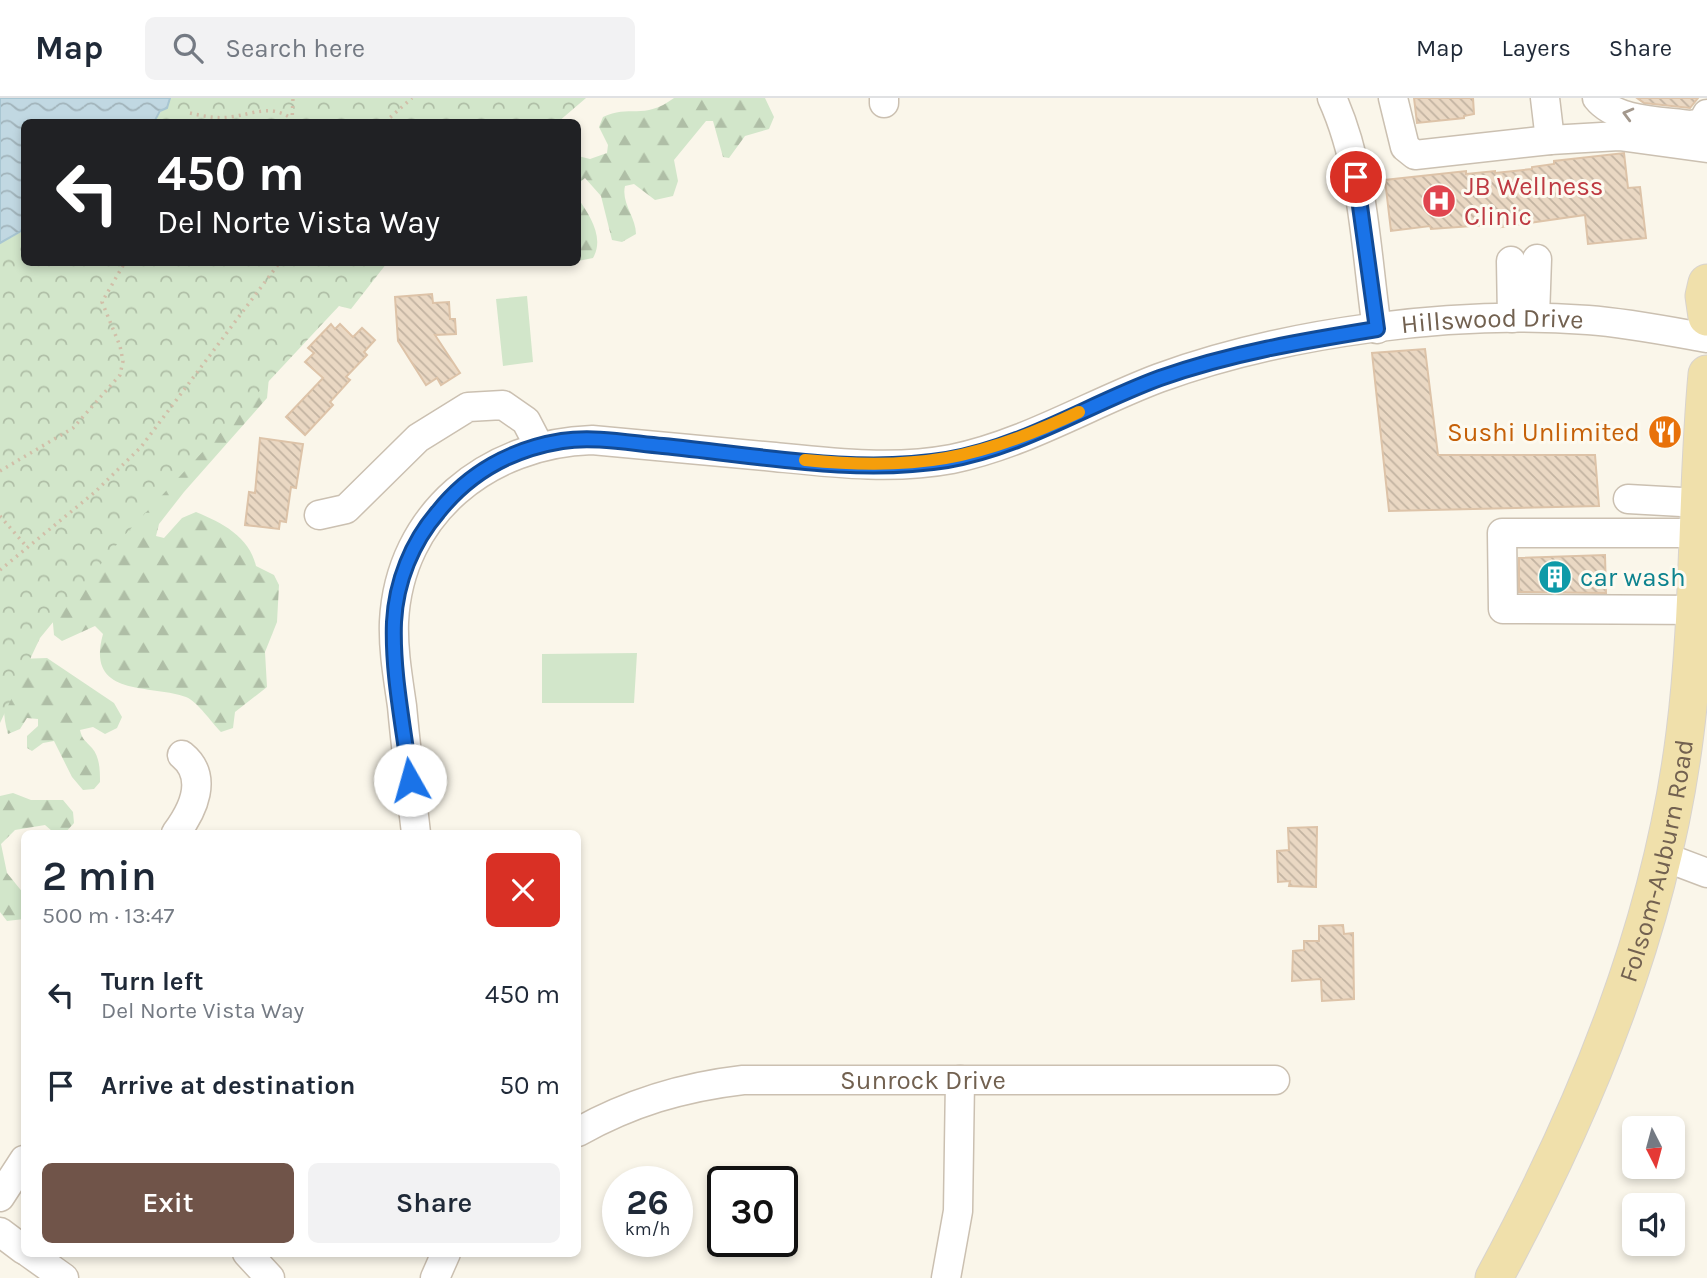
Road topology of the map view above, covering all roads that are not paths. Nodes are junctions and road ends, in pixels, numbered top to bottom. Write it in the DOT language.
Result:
graph roads {
  1 [pos="1332,98"];
  2 [pos="1393,98"];
  3 [pos="1545,98"];
  4 [pos="1597,98"];
  5 [pos="1707,114"];
  6 [pos="1550,140"];
  7 [pos="1707,148"];
  8 [pos="1524,260"];
  9 [pos="1707,283"];
  10 [pos="1707,317"];
  11 [pos="1524,318"];
  12 [pos="1377,329"];
  13 [pos="1707,338"];
  14 [pos="1707,374"];
  15 [pos="539,446"];
  16 [pos="1628,499"];
  17 [pos="319,515"];
  18 [pos="1699,518"];
  19 [pos="1701,610"];
  20 [pos="182,755"];
  21 [pos="178,830"];
  22 [pos="416,830"];
  23 [pos="1662,856"];
  24 [pos="1707,873"];
  25 [pos="960,1080"];
  26 [pos="1275,1080"];
  27 [pos="581,1131"];
  28 [pos="21,1165"];
  29 [pos="0,1197"];
  30 [pos="0,1232"];
  31 [pos="21,1248"];
  32 [pos="35,1257"];
  33 [pos="251,1257"];
  34 [pos="444,1257"];
  35 [pos="64,1278"];
  36 [pos="270,1278"];
  37 [pos="435,1278"];
  38 [pos="946,1278"];
  39 [pos="1493,1278"];
  1 -- 12 [label="street"];
  2 -- 6 [label="street"];
  3 -- 6 [label="street"];
  5 -- 4 [label="street, one-way"];
  6 -- 7 [label="street"];
  8 -- 11 [label="street"];
  9 -- 10 [label="main road"];
  11 -- 12 [label="street, Hillswood Drive"];
  11 -- 13 [label="street, Hillswood Drive"];
  12 -- 15 [label="street, Hillswood Drive"];
  14 -- 18 [label="main road, Folsom-Auburn Road"];
  15 -- 17 [label="street"];
  15 -- 22 [label="street, Hillswood Drive"];
  16 -- 18 [label="street"];
  18 -- 19 [label="main road, Folsom-Auburn Road"];
  18 -- 19 [label="street"];
  19 -- 23 [label="main road, Folsom-Auburn Road"];
  20 -- 21 [label="street"];
  23 -- 24 [label="street"];
  23 -- 39 [label="main road, Folsom-Auburn Road"];
  25 -- 26 [label="street, Sunrock Drive"];
  25 -- 27 [label="street, Sunrock Drive"];
  25 -- 38 [label="street"];
  28 -- 29 [label="street"];
  30 -- 31 [label="street"];
  32 -- 35 [label="street"];
  33 -- 36 [label="street"];
  34 -- 37 [label="street"];
}
